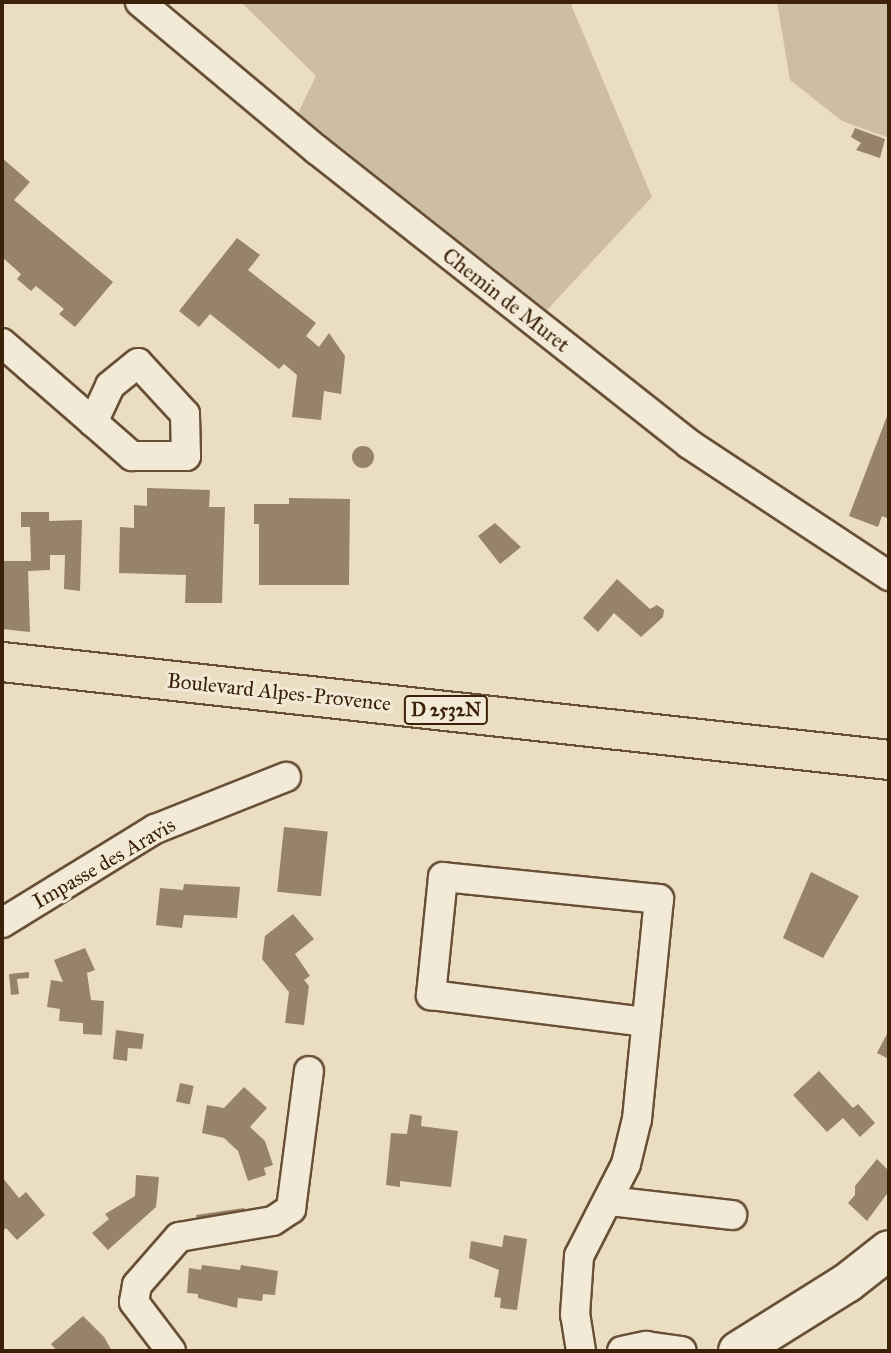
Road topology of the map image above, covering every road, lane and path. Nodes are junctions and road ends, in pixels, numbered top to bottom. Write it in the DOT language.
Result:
graph roads {
  1 [pos="140,2"];
  2 [pos="2,343"];
  3 [pos="93,422"];
  4 [pos="889,576"];
  5 [pos="2,662"];
  6 [pos="889,760"];
  7 [pos="286,777"];
  8 [pos="2,923"];
  9 [pos="646,1022"];
  10 [pos="309,1071"];
  11 [pos="609,1201"];
  12 [pos="732,1215"];
  13 [pos="889,1250"];
  14 [pos="171,1351"];
  15 [pos="581,1351"];
  16 [pos="622,1351"];
  17 [pos="682,1351"];
  18 [pos="738,1351"];
  1 -- 4 [label="street, Chemin de Muret"];
  2 -- 3 [label="street"];
  5 -- 6 [label="main road, Boulevard Alpes-Provence / D 2532N"];
  7 -- 8 [label="street, Impasse des Aravis"];
  9 -- 9 [label="street"];
  9 -- 11 [label="street"];
  10 -- 14 [label="street"];
  11 -- 12 [label="street"];
  11 -- 15 [label="street"];
  13 -- 18 [label="street"];
  16 -- 17 [label="street"];
}
